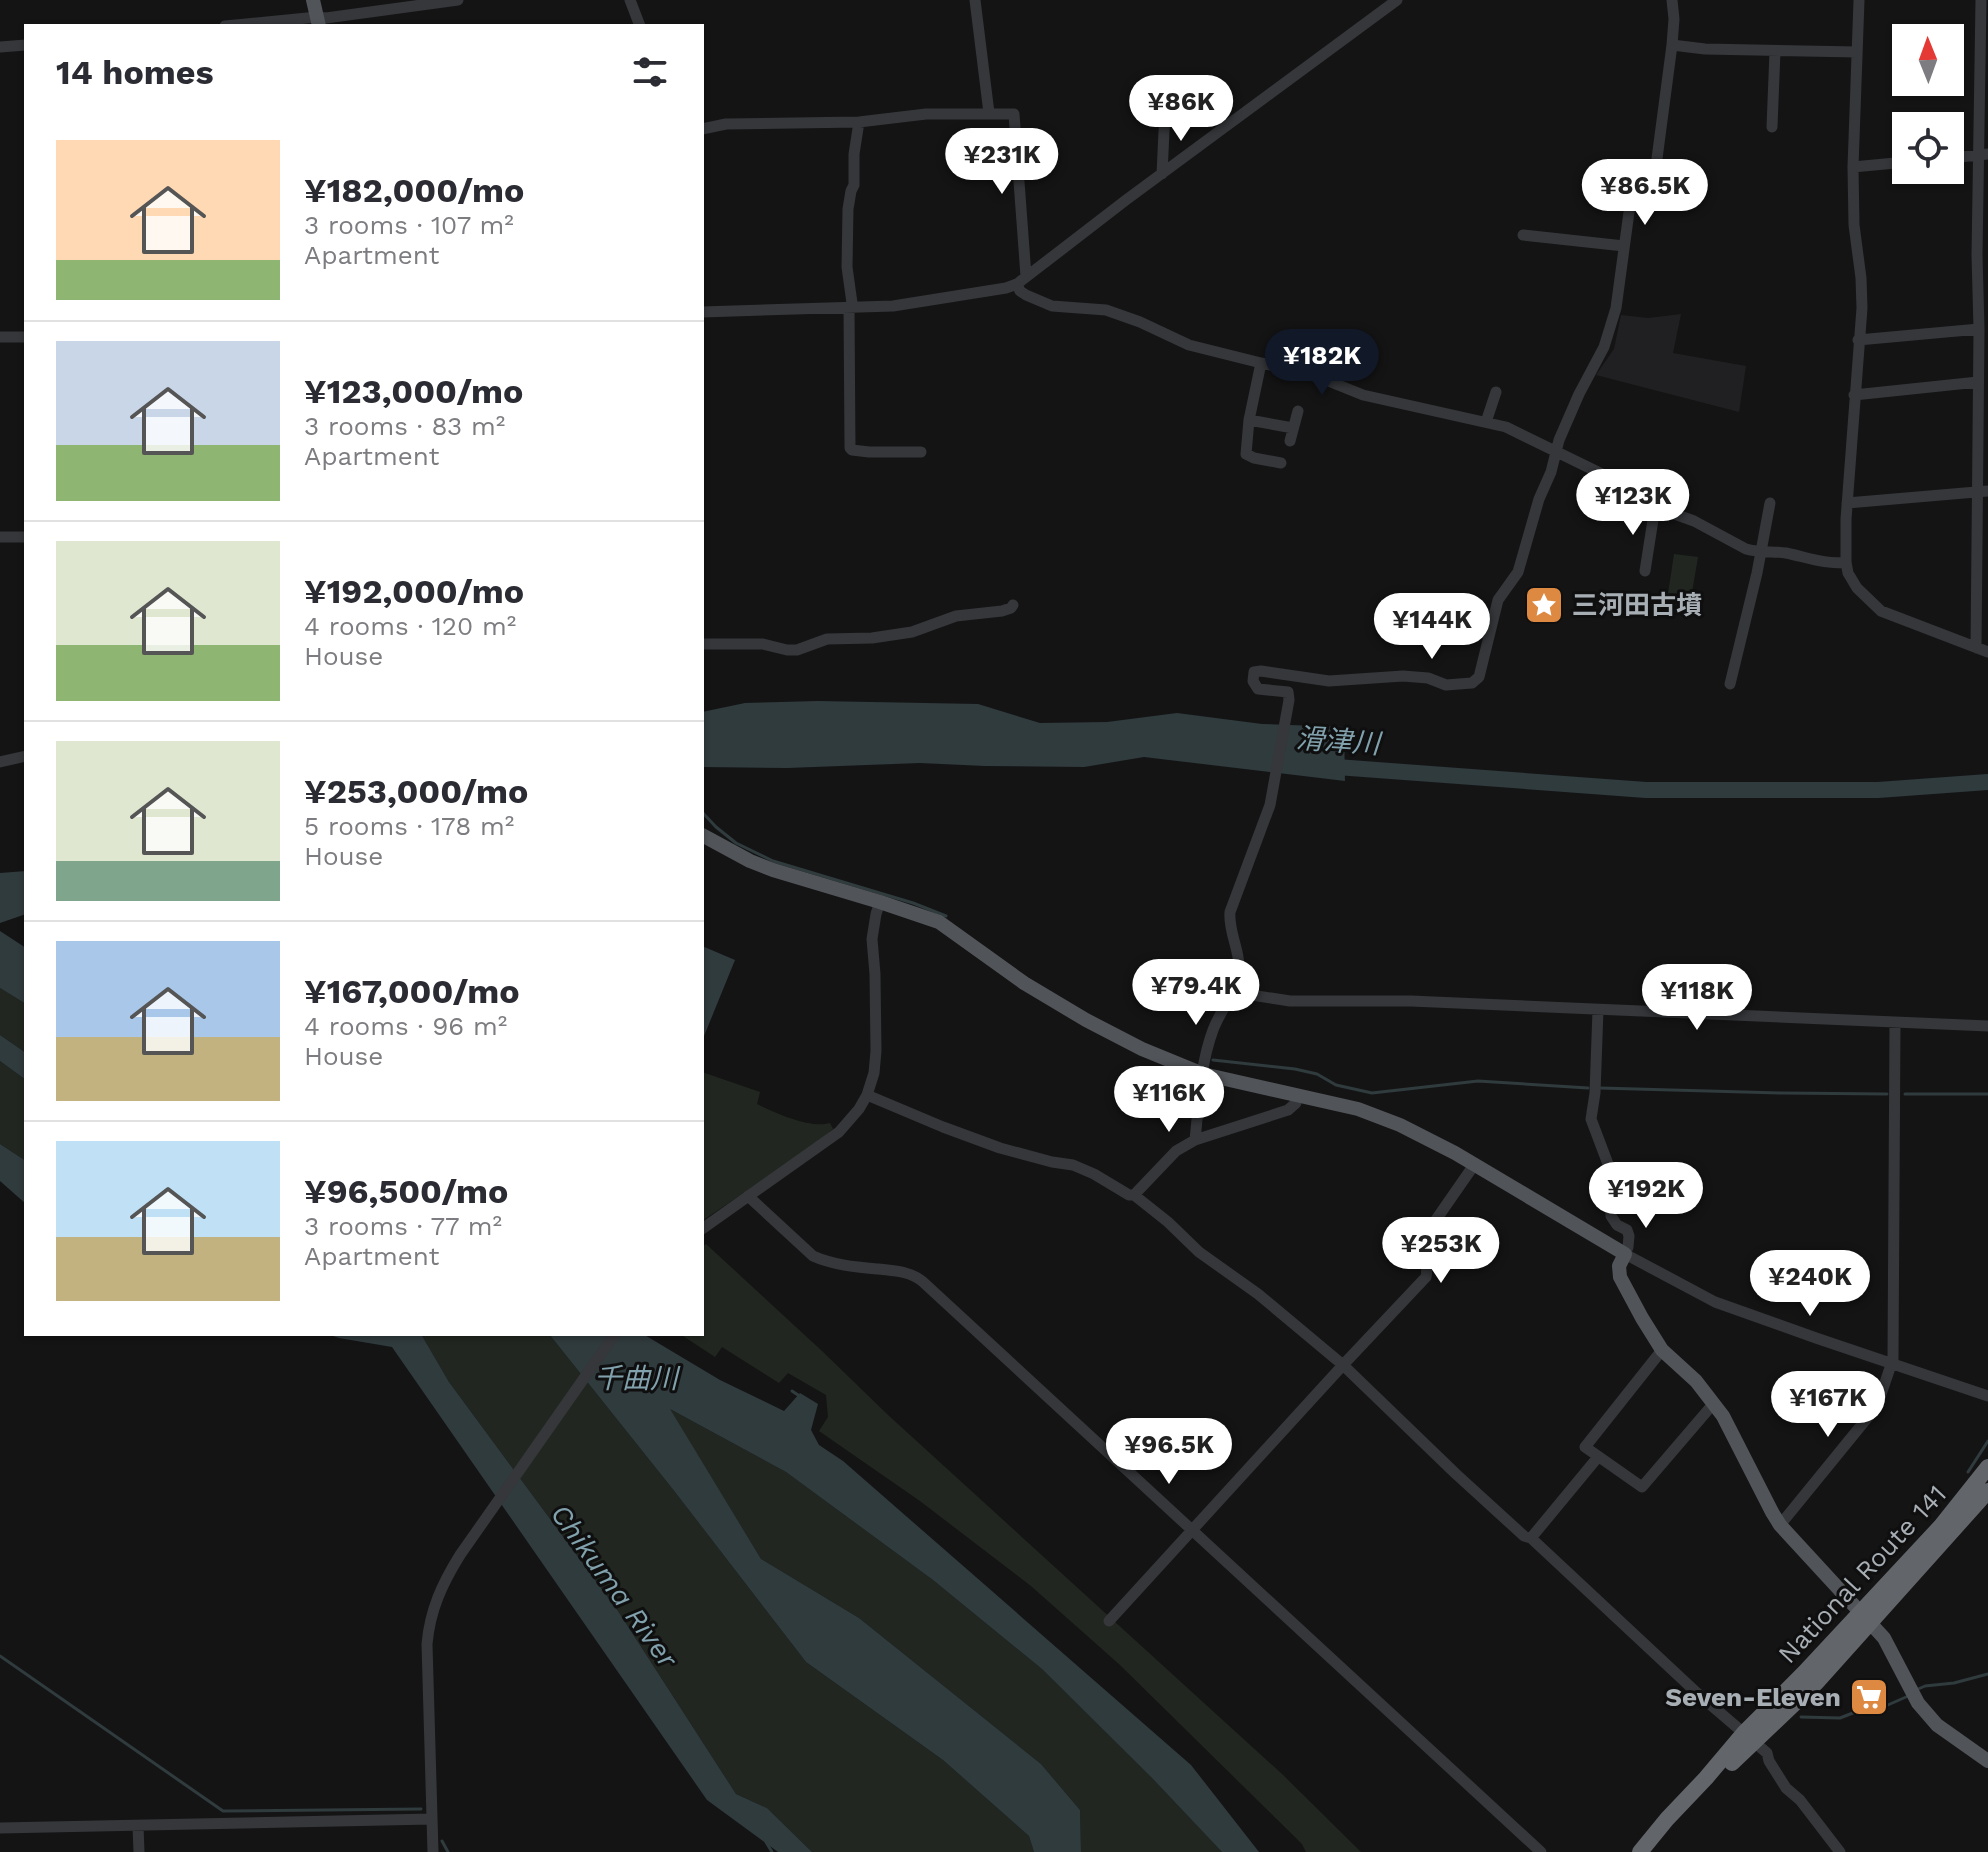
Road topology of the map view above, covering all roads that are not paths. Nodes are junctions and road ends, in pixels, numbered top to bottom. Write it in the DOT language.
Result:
graph roads {
  1 [pos="313,0"];
  2 [pos="458,0"];
  3 [pos="630,0"];
  4 [pos="975,0"];
  5 [pos="1397,0"];
  6 [pos="1672,0"];
  7 [pos="1859,0"];
  8 [pos="1981,0"];
  9 [pos="318,22"];
  10 [pos="272,24"];
  11 [pos="639,24"];
  12 [pos="24,45"];
  13 [pos="1672,45"];
  14 [pos="0,47"];
  15 [pos="1775,51"];
  16 [pos="1857,52"];
  17 [pos="1165,110"];
  18 [pos="989,113"];
  19 [pos="859,122"];
  20 [pos="1772,127"];
  21 [pos="704,129"];
  22 [pos="1984,155"];
  23 [pos="1964,157"];
  24 [pos="1892,163"];
  25 [pos="1853,167"];
  26 [pos="1162,174"];
  27 [pos="1523,235"];
  28 [pos="1624,246"];
  29 [pos="1021,280"];
  30 [pos="849,307"];
  31 [pos="704,312"];
  32 [pos="1979,329"];
  33 [pos="0,337"];
  34 [pos="24,337"];
  35 [pos="1858,340"];
  36 [pos="1261,363"];
  37 [pos="1978,382"];
  38 [pos="1496,392"];
  39 [pos="1854,395"];
  40 [pos="1298,411"];
  41 [pos="1249,420"];
  42 [pos="1486,422"];
  43 [pos="1293,428"];
  44 [pos="1290,441"];
  45 [pos="1557,451"];
  46 [pos="921,452"];
  47 [pos="1281,463"];
  48 [pos="1983,491"];
  49 [pos="1770,503"];
  50 [pos="1847,503"];
  51 [pos="1655,507"];
  52 [pos="0,537"];
  53 [pos="24,537"];
  54 [pos="1762,552"];
  55 [pos="1846,562"];
  56 [pos="1645,571"];
  57 [pos="1013,605"];
  58 [pos="704,644"];
  59 [pos="1976,648"];
  60 [pos="1988,652"];
  61 [pos="1730,684"];
  62 [pos="24,756"];
  63 [pos="0,762"];
  64 [pos="710,845"];
  65 [pos="880,902"];
  66 [pos="1232,992"];
  67 [pos="1598,1010"];
  68 [pos="1895,1023"];
  69 [pos="1988,1026"];
  70 [pos="1203,1074"];
  71 [pos="867,1095"];
  72 [pos="1297,1096"];
  73 [pos="1195,1140"];
  74 [pos="1474,1165"];
  75 [pos="1134,1195"];
  76 [pos="748,1196"];
  77 [pos="704,1228"];
  78 [pos="1625,1254"];
  79 [pos="614,1336"];
  80 [pos="1662,1350"];
  81 [pos="1892,1363"];
  82 [pos="1343,1365"];
  83 [pos="1988,1396"];
  84 [pos="1714,1403"];
  85 [pos="1598,1457"];
  86 [pos="1988,1467"];
  87 [pos="1988,1491"];
  88 [pos="1780,1525"];
  89 [pos="1191,1530"];
  90 [pos="1531,1538"];
  91 [pos="1865,1616"];
  92 [pos="1109,1621"];
  93 [pos="1749,1737"];
  94 [pos="1988,1761"];
  95 [pos="432,1819"];
  96 [pos="138,1826"];
  97 [pos="0,1828"];
  98 [pos="1535,1850"];
  99 [pos="139,1852"];
  100 [pos="433,1852"];
  101 [pos="1640,1852"];
  102 [pos="1840,1852"];
  1 -- 9 [label="main road"];
  2 -- 9 [label="street"];
  3 -- 11 [label="street"];
  4 -- 18 [label="street"];
  5 -- 26 [label="street"];
  6 -- 13 [label="street"];
  7 -- 16 [label="street"];
  8 -- 22 [label="street"];
  9 -- 10 [label="street"];
  12 -- 14 [label="street"];
  13 -- 15 [label="street"];
  13 -- 28 [label="street"];
  15 -- 16 [label="street"];
  15 -- 20 [label="street"];
  16 -- 25 [label="street"];
  17 -- 26 [label="street"];
  18 -- 19 [label="street"];
  18 -- 29 [label="street"];
  19 -- 21 [label="street"];
  19 -- 30 [label="street"];
  22 -- 23 [label="street"];
  22 -- 32 [label="street"];
  24 -- 25 [label="street"];
  25 -- 35 [label="street"];
  26 -- 29 [label="street"];
  27 -- 28 [label="street"];
  28 -- 45 [label="street"];
  29 -- 30 [label="street"];
  29 -- 36 [label="street"];
  30 -- 31 [label="street"];
  30 -- 46 [label="street"];
  32 -- 35 [label="street"];
  32 -- 37 [label="street"];
  33 -- 34 [label="street"];
  35 -- 39 [label="street"];
  36 -- 41 [label="street"];
  36 -- 42 [label="street"];
  37 -- 39 [label="street"];
  37 -- 48 [label="street"];
  38 -- 42 [label="street"];
  39 -- 50 [label="street"];
  40 -- 43 [label="street"];
  41 -- 43 [label="street"];
  41 -- 47 [label="street"];
  42 -- 45 [label="street"];
  43 -- 44 [label="street"];
  45 -- 51 [label="street"];
  45 -- 66 [label="street"];
  48 -- 50 [label="street"];
  48 -- 59 [label="street"];
  49 -- 54 [label="street"];
  50 -- 55 [label="street"];
  51 -- 54 [label="street"];
  51 -- 56 [label="street"];
  52 -- 53 [label="street"];
  54 -- 55 [label="street"];
  54 -- 61 [label="street"];
  55 -- 59 [label="street"];
  57 -- 58 [label="street"];
  59 -- 60 [label="street"];
  62 -- 63 [label="street"];
  64 -- 65 [label="main road"];
  65 -- 70 [label="main road"];
  65 -- 71 [label="street"];
  66 -- 67 [label="street"];
  66 -- 70 [label="street"];
  67 -- 68 [label="street"];
  67 -- 78 [label="street"];
  68 -- 69 [label="street"];
  68 -- 81 [label="street"];
  70 -- 72 [label="main road"];
  70 -- 73 [label="street"];
  71 -- 75 [label="street"];
  71 -- 76 [label="street"];
  72 -- 73 [label="street"];
  72 -- 74 [label="main road"];
  73 -- 75 [label="street"];
  74 -- 78 [label="main road"];
  74 -- 82 [label="street"];
  75 -- 82 [label="street"];
  76 -- 77 [label="street"];
  76 -- 89 [label="street"];
  78 -- 80 [label="main road"];
  78 -- 81 [label="street"];
  79 -- 95 [label="street"];
  80 -- 84 [label="main road"];
  80 -- 85 [label="street"];
  81 -- 83 [label="street"];
  81 -- 88 [label="street"];
  82 -- 89 [label="street"];
  82 -- 90 [label="street"];
  84 -- 85 [label="street"];
  84 -- 88 [label="main road"];
  85 -- 90 [label="street"];
  86 -- 91 [label="highway, National Route 141"];
  87 -- 91 [label="highway, National Route 141"];
  88 -- 91 [label="main road"];
  89 -- 92 [label="street"];
  89 -- 98 [label="street"];
  90 -- 93 [label="street"];
  91 -- 93 [label="highway, National Route 141"];
  91 -- 94 [label="main road"];
  93 -- 101 [label="highway, National Route 141"];
  93 -- 102 [label="street"];
  95 -- 96 [label="street"];
  95 -- 100 [label="street"];
  96 -- 97 [label="street"];
  96 -- 99 [label="street"];
}
